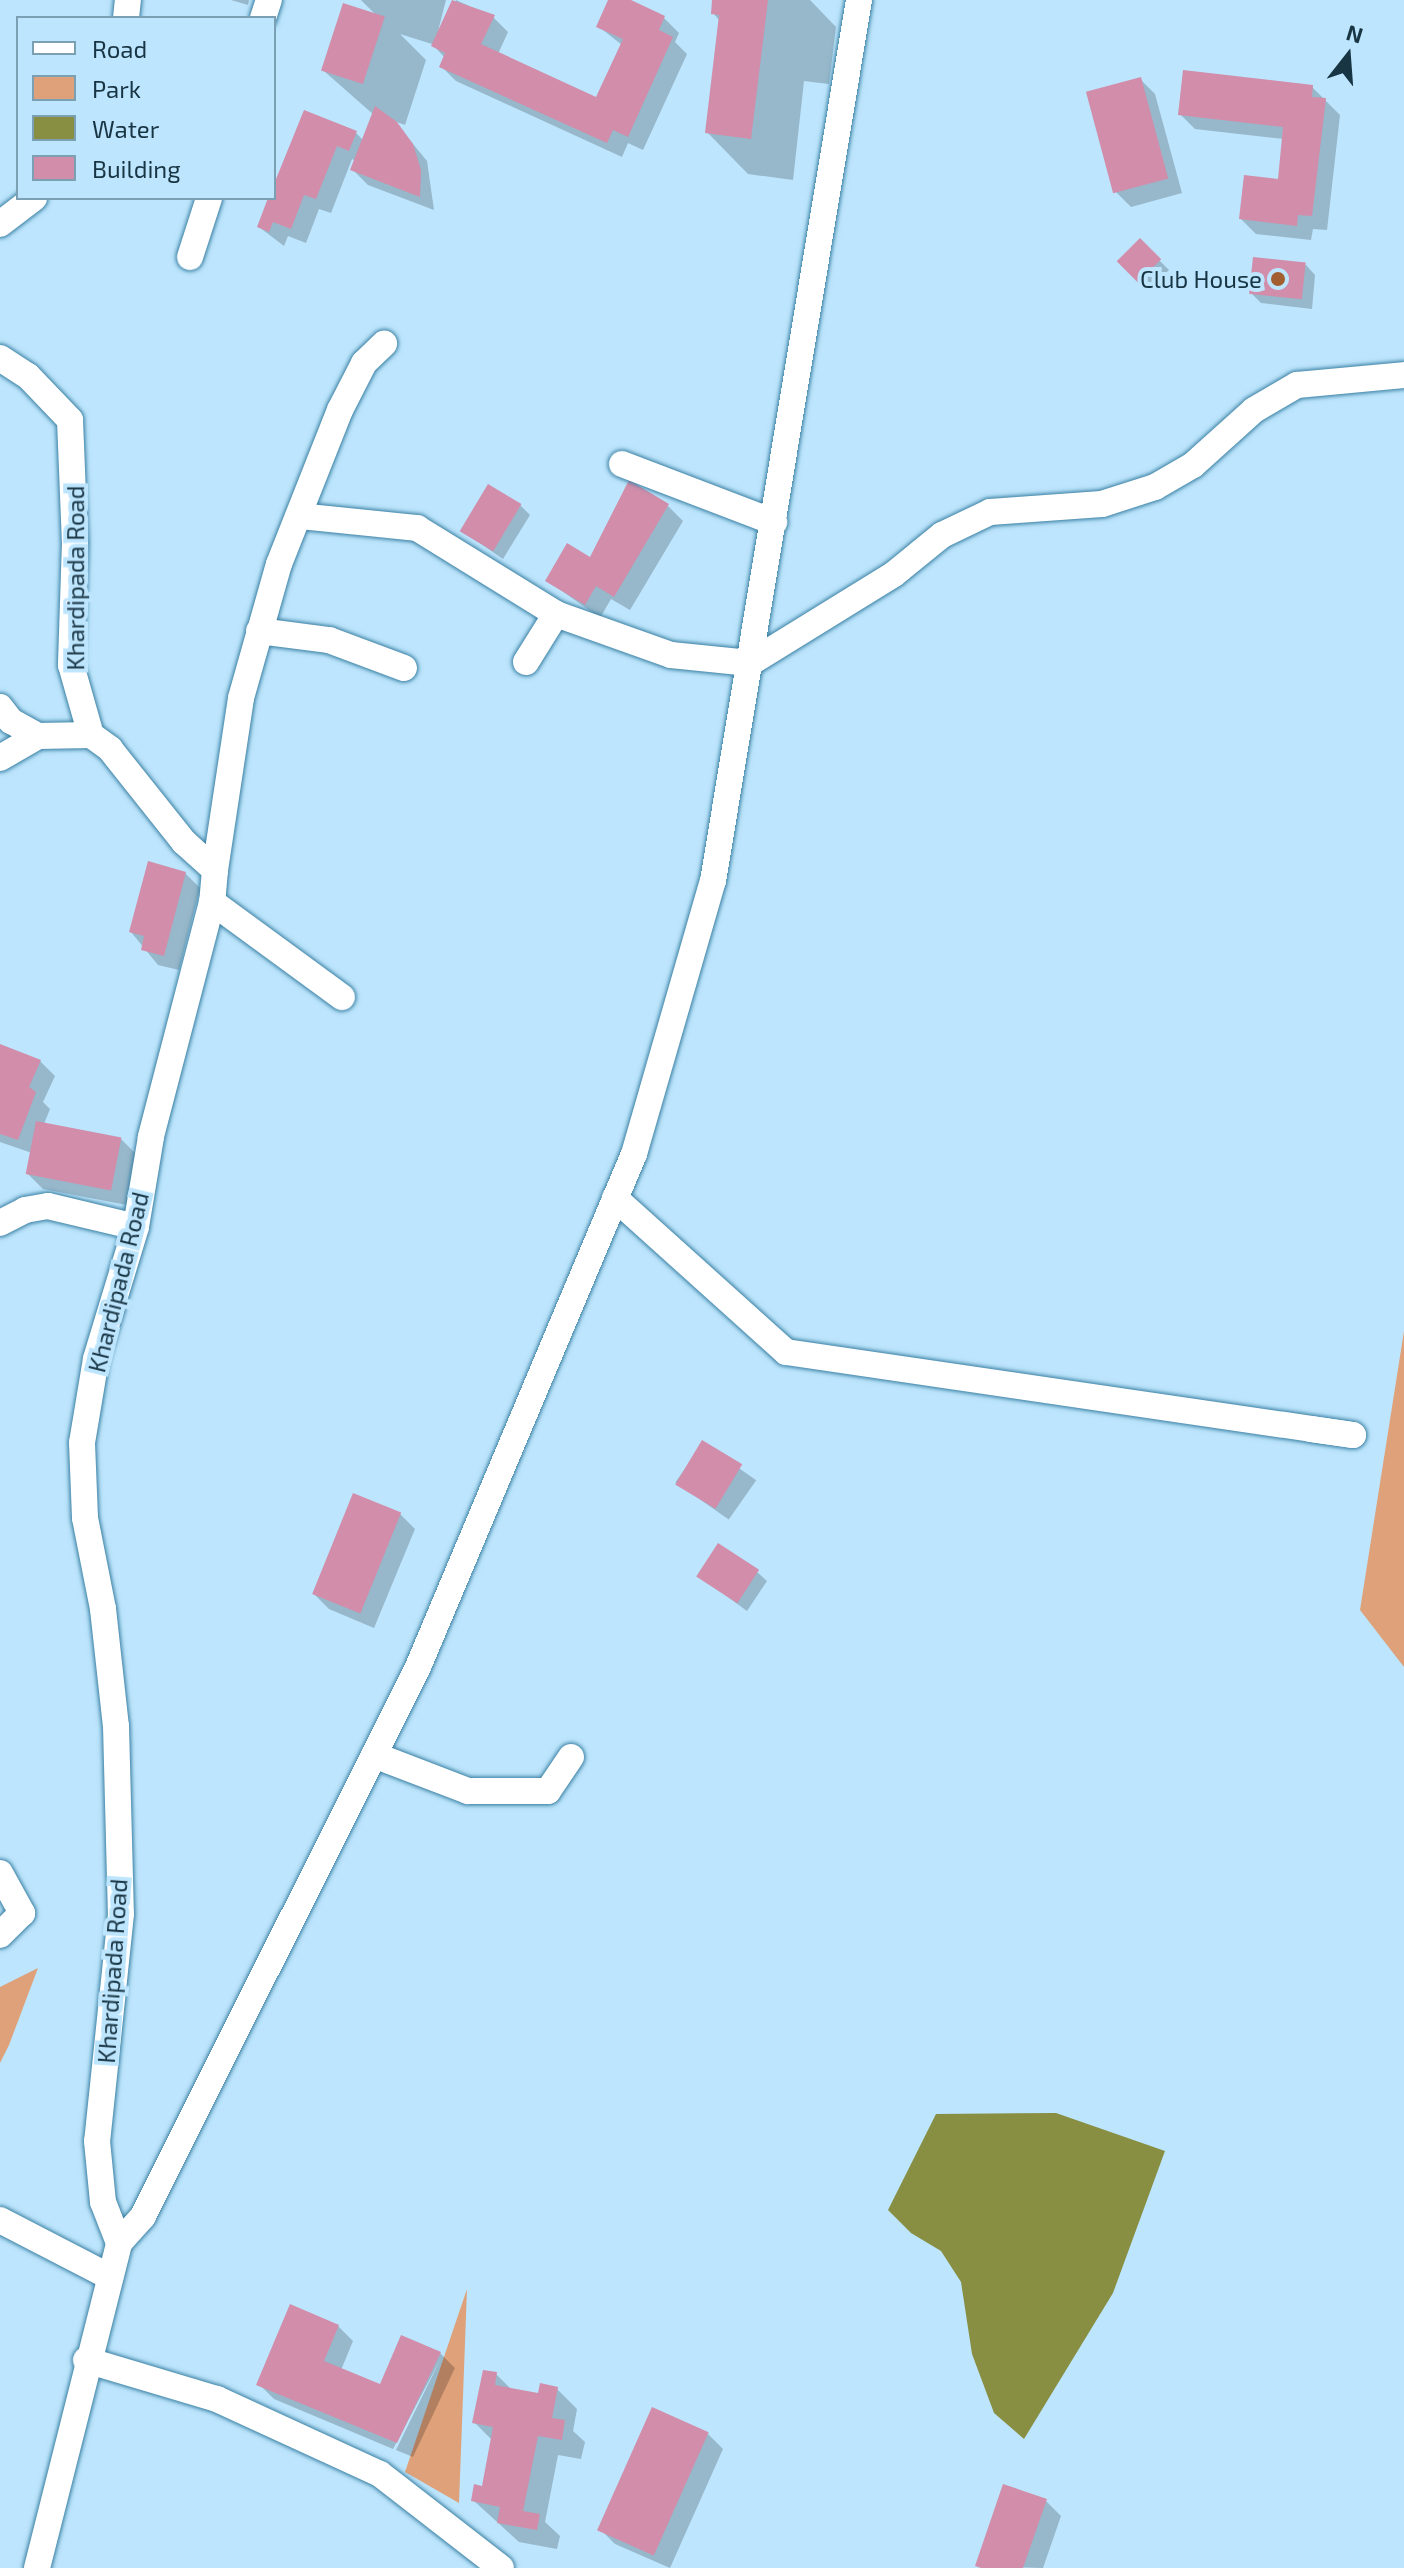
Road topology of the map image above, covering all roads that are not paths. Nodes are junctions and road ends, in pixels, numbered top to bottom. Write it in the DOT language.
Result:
graph roads {
  1 [pos="859,0"];
  2 [pos="31,200"];
  3 [pos="208,200"];
  4 [pos="0,224"];
  5 [pos="190,257"];
  6 [pos="384,344"];
  7 [pos="0,358"];
  8 [pos="1404,375"];
  9 [pos="622,464"];
  10 [pos="299,516"];
  11 [pos="774,522"];
  12 [pos="556,614"];
  13 [pos="259,631"];
  14 [pos="526,662"];
  15 [pos="750,663"];
  16 [pos="404,668"];
  17 [pos="0,707"];
  18 [pos="91,735"];
  19 [pos="38,736"];
  20 [pos="0,758"];
  21 [pos="215,870"];
  22 [pos="212,902"];
  23 [pos="342,997"];
  24 [pos="615,1198"];
  25 [pos="0,1223"];
  26 [pos="136,1227"];
  27 [pos="1311,1429"];
  28 [pos="374,1755"];
  29 [pos="571,1757"];
  30 [pos="0,1873"];
  31 [pos="0,1935"];
  32 [pos="0,2220"];
  33 [pos="119,2243"];
  34 [pos="110,2277"];
  35 [pos="86,2360"];
  36 [pos="37,2568"];
  37 [pos="501,2568"];
  1 -- 11 [label="street"];
  2 -- 4 [label="street"];
  3 -- 5 [label="street"];
  6 -- 10 [label="street, Khardipada Road"];
  7 -- 18 [label="street, Khardipada Road"];
  8 -- 15 [label="street"];
  9 -- 11 [label="street"];
  10 -- 12 [label="street"];
  10 -- 13 [label="street, Khardipada Road"];
  11 -- 15 [label="street"];
  12 -- 14 [label="street"];
  12 -- 15 [label="street"];
  13 -- 16 [label="street"];
  13 -- 21 [label="street, Khardipada Road"];
  15 -- 24 [label="street"];
  17 -- 19 [label="street"];
  18 -- 19 [label="street"];
  18 -- 21 [label="street"];
  19 -- 20 [label="street"];
  21 -- 22 [label="street, Khardipada Road"];
  22 -- 23 [label="street"];
  22 -- 26 [label="street, Khardipada Road"];
  24 -- 27 [label="street"];
  24 -- 28 [label="street"];
  25 -- 26 [label="street"];
  26 -- 33 [label="street, Khardipada Road"];
  28 -- 29 [label="street"];
  28 -- 33 [label="street"];
  30 -- 31 [label="street"];
  32 -- 34 [label="street"];
  33 -- 34 [label="street"];
  34 -- 35 [label="street"];
  35 -- 36 [label="street"];
  35 -- 37 [label="street"];
}
